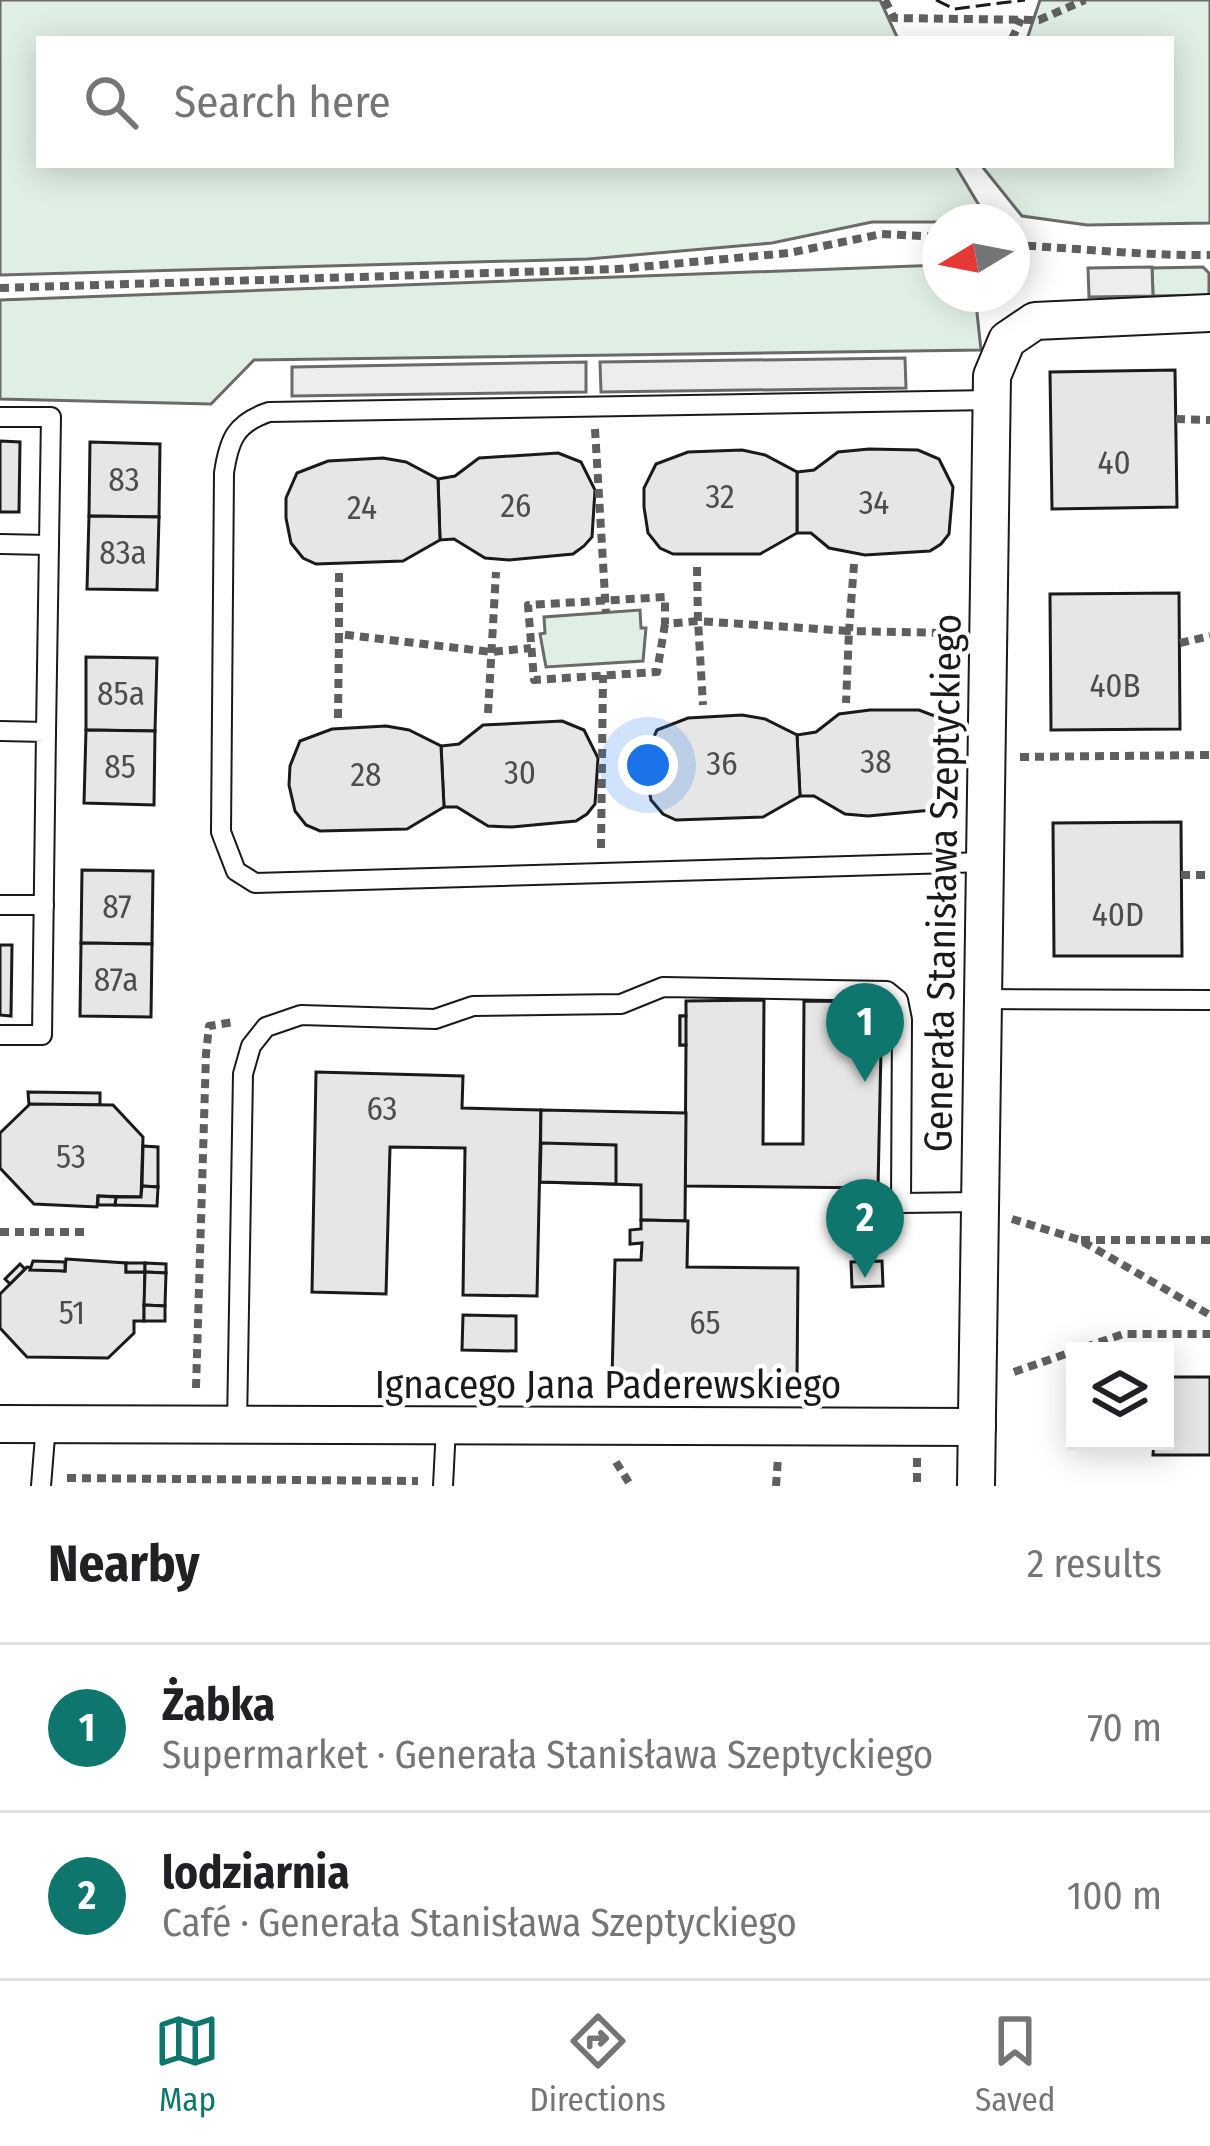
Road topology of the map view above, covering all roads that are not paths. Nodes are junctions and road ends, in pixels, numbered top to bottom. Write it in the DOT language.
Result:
graph roads {
  1 [pos="1210,314"];
  2 [pos="992,400"];
  3 [pos="0,417"];
  4 [pos="0,544"];
  5 [pos="49,545"];
  6 [pos="0,731"];
  7 [pos="46,732"];
  8 [pos="986,862"];
  9 [pos="0,905"];
  10 [pos="44,905"];
  11 [pos="983,1000"];
  12 [pos="1210,1000"];
  13 [pos="0,1035"];
  14 [pos="993,1209"];
  15 [pos="0,1424"];
  16 [pos="46,1424"];
  17 [pos="237,1425"];
  18 [pos="446,1426"];
  19 [pos="977,1427"];
  20 [pos="42,1482"];
  21 [pos="443,1484"];
  22 [pos="976,1486"];
  1 -- 2 [label="street, Generała Stanisława Szeptyckiego"];
  2 -- 8 [label="street, Generała Stanisława Szeptyckiego"];
  2 -- 8 [label="lane"];
  3 -- 5 [label="lane"];
  4 -- 5 [label="lane"];
  5 -- 7 [label="lane"];
  6 -- 7 [label="lane"];
  7 -- 10 [label="lane"];
  8 -- 11 [label="street, Generała Stanisława Szeptyckiego"];
  9 -- 10 [label="lane"];
  10 -- 13 [label="lane"];
  11 -- 12 [label="lane"];
  11 -- 14 [label="street, Generała Stanisława Szeptyckiego"];
  14 -- 17 [label="lane"];
  14 -- 19 [label="street, Generała Stanisława Szeptyckiego"];
  15 -- 16 [label="street, Ignacego Jana Paderewskiego"];
  16 -- 17 [label="street, Ignacego Jana Paderewskiego"];
  16 -- 20 [label="lane"];
  17 -- 18 [label="street, Ignacego Jana Paderewskiego"];
  18 -- 19 [label="street, Ignacego Jana Paderewskiego"];
  18 -- 21 [label="lane"];
  19 -- 22 [label="street, Generała Stanisława Szeptyckiego"];
}
